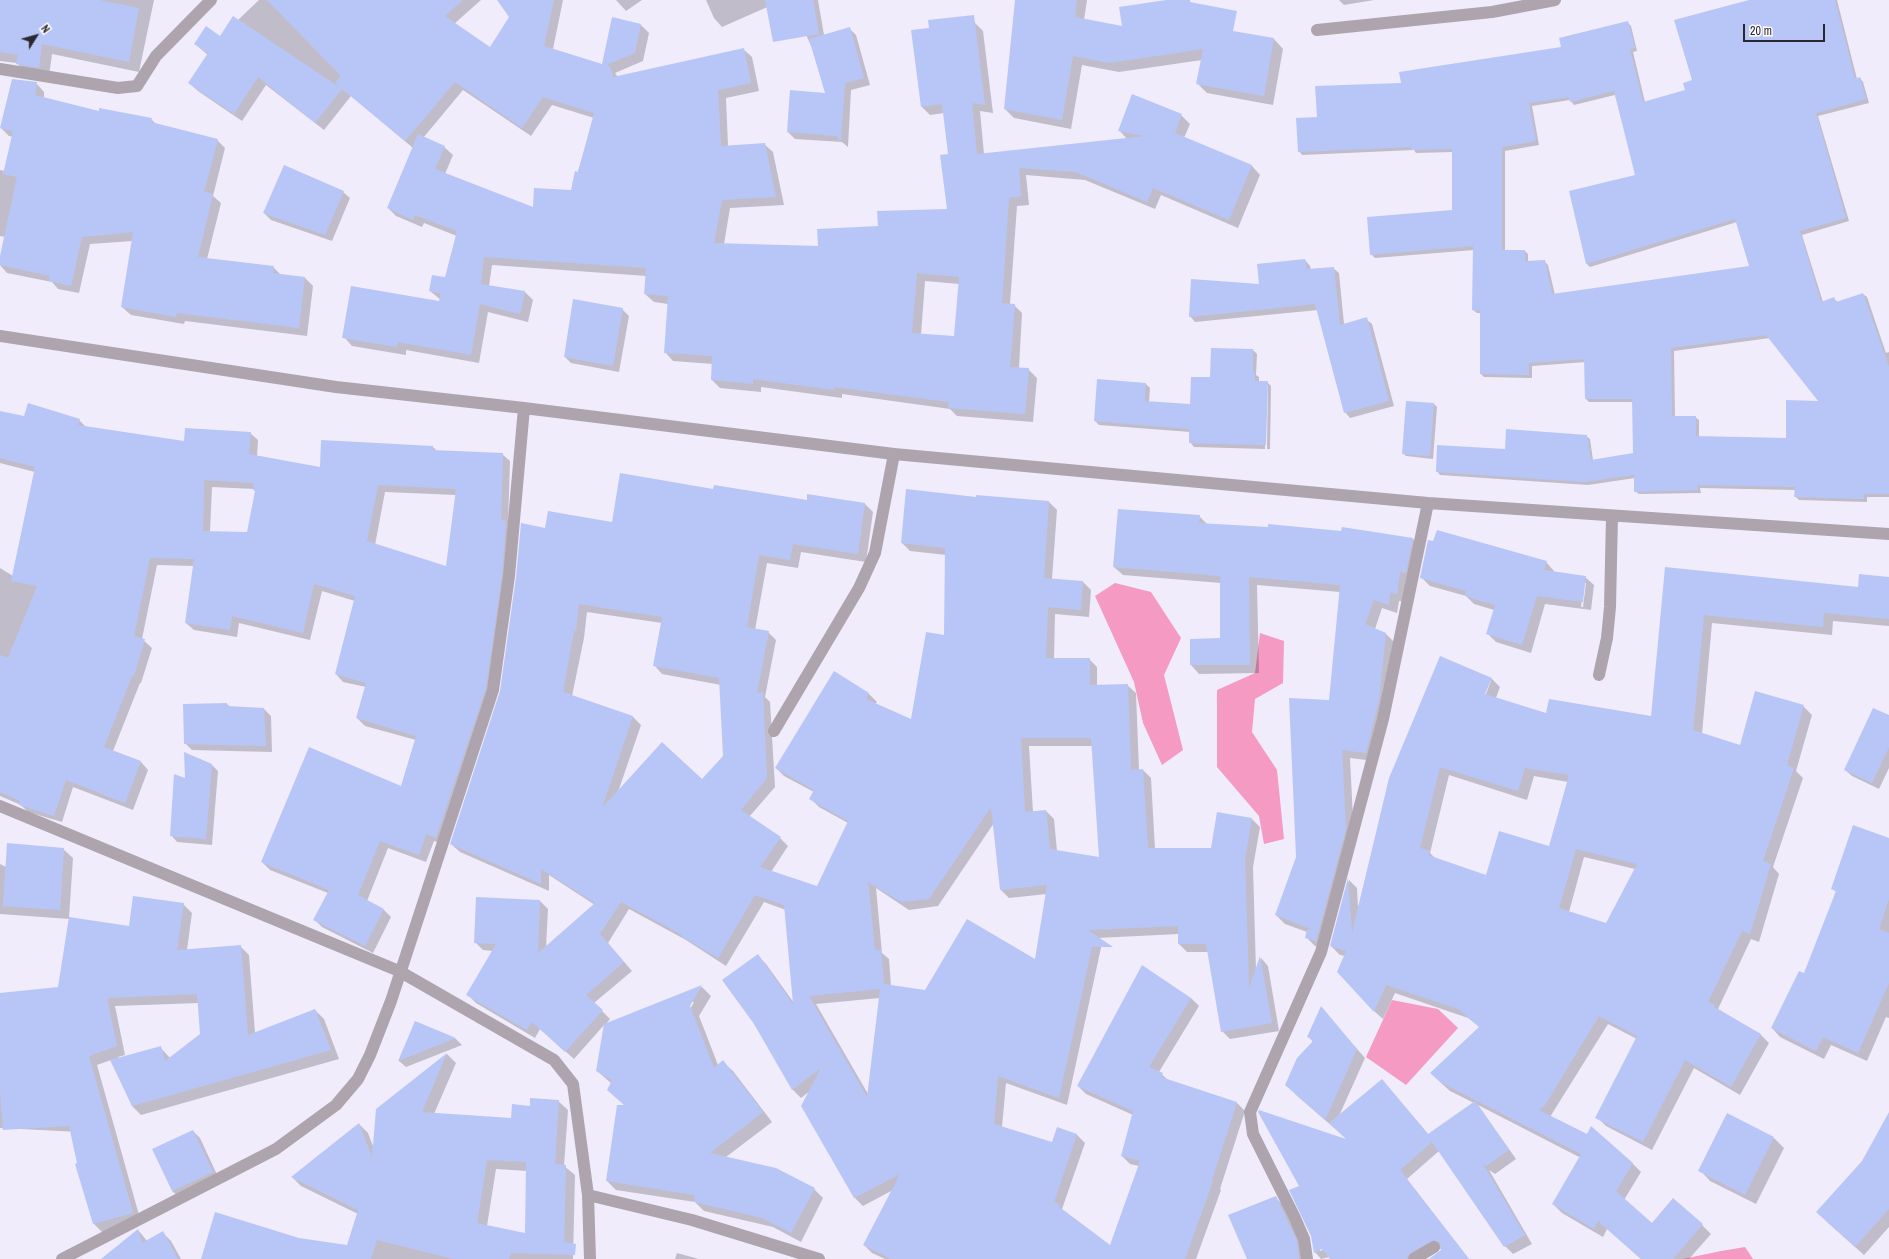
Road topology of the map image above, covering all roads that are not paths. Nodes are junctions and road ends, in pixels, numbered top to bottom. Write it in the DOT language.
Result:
graph roads {
  1 [pos="211,0"];
  2 [pos="1555,0"];
  3 [pos="1317,30"];
  4 [pos="0,69"];
  5 [pos="0,336"];
  6 [pos="524,408"];
  7 [pos="894,454"];
  8 [pos="1428,503"];
  9 [pos="1612,516"];
  10 [pos="1889,534"];
  11 [pos="1599,675"];
  12 [pos="774,731"];
  13 [pos="0,806"];
  14 [pos="400,971"];
  15 [pos="588,1195"];
  16 [pos="1434,1247"];
  17 [pos="62,1259"];
  18 [pos="590,1259"];
  19 [pos="819,1259"];
  20 [pos="1307,1259"];
  21 [pos="1414,1259"];
  1 -- 4 [label="street"];
  2 -- 3 [label="street"];
  5 -- 6 [label="street"];
  6 -- 7 [label="street"];
  6 -- 14 [label="street"];
  7 -- 8 [label="street"];
  7 -- 12 [label="street"];
  8 -- 9 [label="street"];
  8 -- 20 [label="street"];
  9 -- 10 [label="street"];
  9 -- 11 [label="street"];
  13 -- 14 [label="street"];
  14 -- 15 [label="street"];
  14 -- 17 [label="street"];
  15 -- 18 [label="street"];
  15 -- 19 [label="street"];
  16 -- 21 [label="street"];
}
